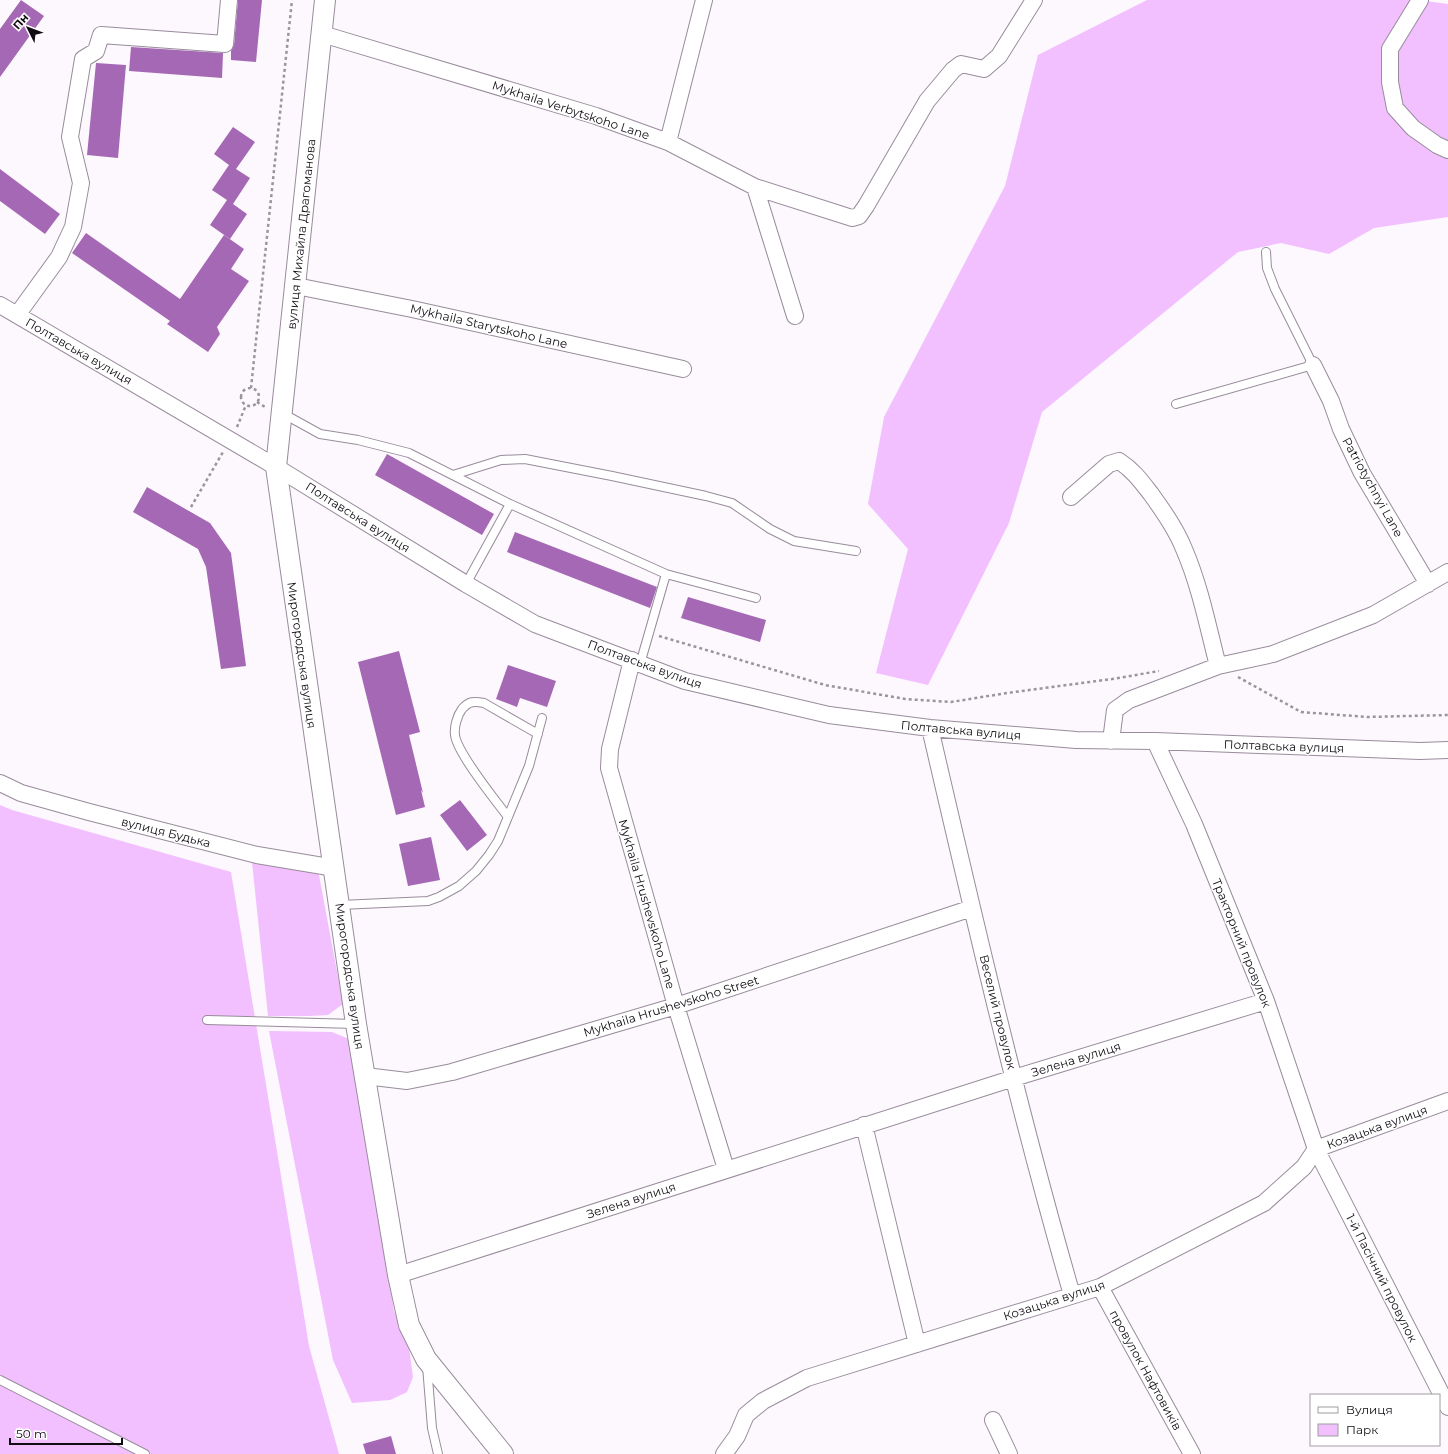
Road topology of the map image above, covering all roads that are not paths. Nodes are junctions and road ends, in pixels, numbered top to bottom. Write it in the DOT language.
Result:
graph roads {
  1 [pos="230,0"];
  2 [pos="326,0"];
  3 [pos="704,0"];
  4 [pos="1034,0"];
  5 [pos="1420,0"];
  6 [pos="322,34"];
  7 [pos="668,142"];
  8 [pos="1448,150"];
  9 [pos="755,187"];
  10 [pos="1266,252"];
  11 [pos="296,286"];
  12 [pos="0,305"];
  13 [pos="17,315"];
  14 [pos="795,316"];
  15 [pos="1313,365"];
  16 [pos="682,369"];
  17 [pos="1176,404"];
  18 [pos="281,413"];
  19 [pos="276,467"];
  20 [pos="453,475"];
  21 [pos="1071,498"];
  22 [pos="510,504"];
  23 [pos="856,551"];
  24 [pos="1448,572"];
  25 [pos="666,574"];
  26 [pos="466,584"];
  27 [pos="1428,584"];
  28 [pos="756,598"];
  29 [pos="636,662"];
  30 [pos="1218,666"];
  31 [pos="542,718"];
  32 [pos="930,728"];
  33 [pos="538,734"];
  34 [pos="1111,741"];
  35 [pos="1155,741"];
  36 [pos="1448,750"];
  37 [pos="0,783"];
  38 [pos="508,818"];
  39 [pos="334,868"];
  40 [pos="340,904"];
  41 [pos="972,908"];
  42 [pos="1266,1000"];
  43 [pos="676,1006"];
  44 [pos="207,1020"];
  45 [pos="356,1024"];
  46 [pos="365,1076"];
  47 [pos="1014,1078"];
  48 [pos="1448,1101"];
  49 [pos="864,1125"];
  50 [pos="1316,1149"];
  51 [pos="726,1169"];
  52 [pos="398,1275"];
  53 [pos="1100,1287"];
  54 [pos="1072,1295"];
  55 [pos="918,1344"];
  56 [pos="426,1359"];
  57 [pos="0,1380"];
  58 [pos="1448,1407"];
  59 [pos="993,1420"];
  60 [pos="145,1454"];
  61 [pos="438,1454"];
  62 [pos="503,1454"];
  63 [pos="724,1454"];
  64 [pos="1009,1454"];
  65 [pos="1192,1454"];
  1 -- 13 [label="street"];
  2 -- 6 [label="street, вулиця Михайла Драгоманова"];
  3 -- 7 [label="street"];
  4 -- 9 [label="street, Mykhaila Verbytskoho Lane"];
  5 -- 8 [label="street"];
  6 -- 7 [label="street, Mykhaila Verbytskoho Lane"];
  6 -- 11 [label="street, вулиця Михайла Драгоманова"];
  7 -- 9 [label="street, Mykhaila Verbytskoho Lane"];
  9 -- 14 [label="street"];
  10 -- 15 [label="lane"];
  11 -- 16 [label="street, Mykhaila Starytskoho Lane"];
  11 -- 18 [label="street, вулиця Михайла Драгоманова"];
  12 -- 13 [label="street, Полтавська вулиця"];
  13 -- 19 [label="street, Полтавська вулиця"];
  15 -- 17 [label="lane"];
  15 -- 27 [label="street, Patriotychnyi Lane"];
  18 -- 19 [label="street, вулиця Михайла Драгоманова"];
  18 -- 20 [label="lane"];
  19 -- 26 [label="street, Полтавська вулиця"];
  19 -- 39 [label="street, Мирогородська вулиця"];
  20 -- 22 [label="lane"];
  20 -- 23 [label="lane"];
  21 -- 30 [label="street"];
  22 -- 25 [label="lane"];
  22 -- 26 [label="lane"];
  24 -- 27 [label="street"];
  25 -- 28 [label="lane"];
  25 -- 29 [label="lane"];
  26 -- 29 [label="street, Полтавська вулиця"];
  27 -- 30 [label="street"];
  29 -- 32 [label="street, Полтавська вулиця"];
  29 -- 43 [label="street, Mykhaila Hrushevskoho Lane"];
  30 -- 34 [label="street"];
  31 -- 33 [label="lane"];
  32 -- 34 [label="street, Полтавська вулиця"];
  32 -- 41 [label="street, Веселий провулок"];
  33 -- 38 [label="lane"];
  33 -- 38 [label="lane"];
  34 -- 35 [label="street, Полтавська вулиця"];
  35 -- 36 [label="street, Полтавська вулиця"];
  35 -- 42 [label="street, Тракторний провулок"];
  37 -- 39 [label="street, вулиця Будька"];
  38 -- 40 [label="lane"];
  39 -- 40 [label="street, Мирогородська вулиця"];
  40 -- 45 [label="street, Мирогородська вулиця"];
  41 -- 43 [label="street, Mykhaila Hrushevskoho Street"];
  41 -- 47 [label="street, Веселий провулок"];
  42 -- 47 [label="street, Зелена вулиця"];
  42 -- 50 [label="street, Тракторний провулок"];
  43 -- 46 [label="street, Mykhaila Hrushevskoho Street"];
  43 -- 51 [label="street, Mykhaila Hrushevskoho Lane"];
  44 -- 45 [label="lane"];
  45 -- 46 [label="street, Мирогородська вулиця"];
  46 -- 52 [label="street, Мирогородська вулиця"];
  47 -- 49 [label="street, Зелена вулиця"];
  47 -- 54 [label="street, Веселий провулок"];
  48 -- 50 [label="street, Козацька вулиця"];
  49 -- 51 [label="street, Зелена вулиця"];
  49 -- 55 [label="street"];
  50 -- 53 [label="street, Козацька вулиця"];
  50 -- 58 [label="street, 1-й Пасічний провулок"];
  51 -- 52 [label="street, Зелена вулиця"];
  52 -- 56 [label="street, Мирогородська вулиця"];
  53 -- 54 [label="street, Козацька вулиця"];
  53 -- 65 [label="street, провулок Нафтовиків"];
  54 -- 55 [label="street, Козацька вулиця"];
  55 -- 63 [label="street, Козацька вулиця"];
  56 -- 61 [label="lane"];
  56 -- 62 [label="street, Мирогородська вулиця"];
  57 -- 60 [label="lane"];
  59 -- 64 [label="street"];
}
